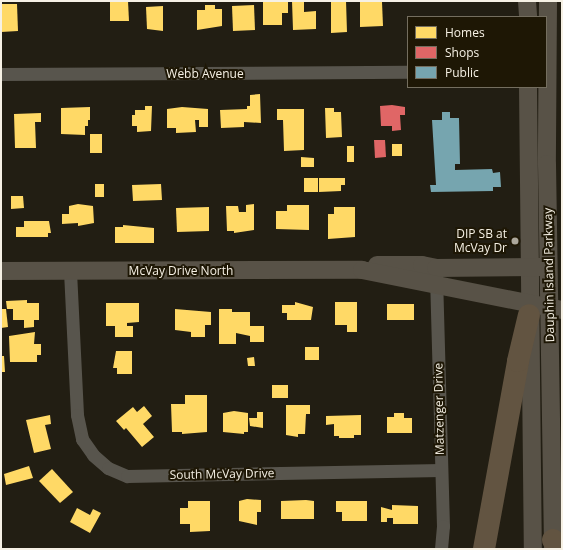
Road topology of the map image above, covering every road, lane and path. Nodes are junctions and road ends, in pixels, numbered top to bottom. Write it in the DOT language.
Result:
graph roads {
  1 [pos="527,1"];
  2 [pos="548,1"];
  3 [pos="528,16"];
  4 [pos="547,69"];
  5 [pos="407,72"];
  6 [pos="1,74"];
  7 [pos="528,88"];
  8 [pos="530,267"];
  9 [pos="548,267"];
  10 [pos="1,271"];
  11 [pos="70,271"];
  12 [pos="436,276"];
  13 [pos="543,309"];
  14 [pos="441,470"];
  15 [pos="555,546"];
  16 [pos="441,549"];
  17 [pos="484,549"];
  18 [pos="533,549"];
  1 -- 3 [label="main road"];
  2 -- 4 [label="main road, Dauphin Island Parkway"];
  4 -- 9 [label="main road, Dauphin Island Parkway"];
  5 -- 6 [label="street, Webb Avenue"];
  7 -- 8 [label="main road, Dauphin Island Parkway"];
  8 -- 9 [label="main road, McVay Drive North"];
  8 -- 12 [label="main road, McVay Drive North"];
  8 -- 13 [label="main road, Dauphin Island Parkway"];
  9 -- 13 [label="main road, Dauphin Island Parkway"];
  10 -- 11 [label="main road, McVay Drive North"];
  11 -- 12 [label="main road, McVay Drive North"];
  11 -- 14 [label="street, South McVay Drive"];
  12 -- 13 [label="main road, McVay Drive North"];
  12 -- 14 [label="street, Matzenger Drive"];
  13 -- 15 [label="main road, Dauphin Island Parkway"];
  13 -- 17 [label="highway"];
  13 -- 18 [label="main road, Dauphin Island Parkway"];
  14 -- 16 [label="street, Matzenger Drive"];
}
